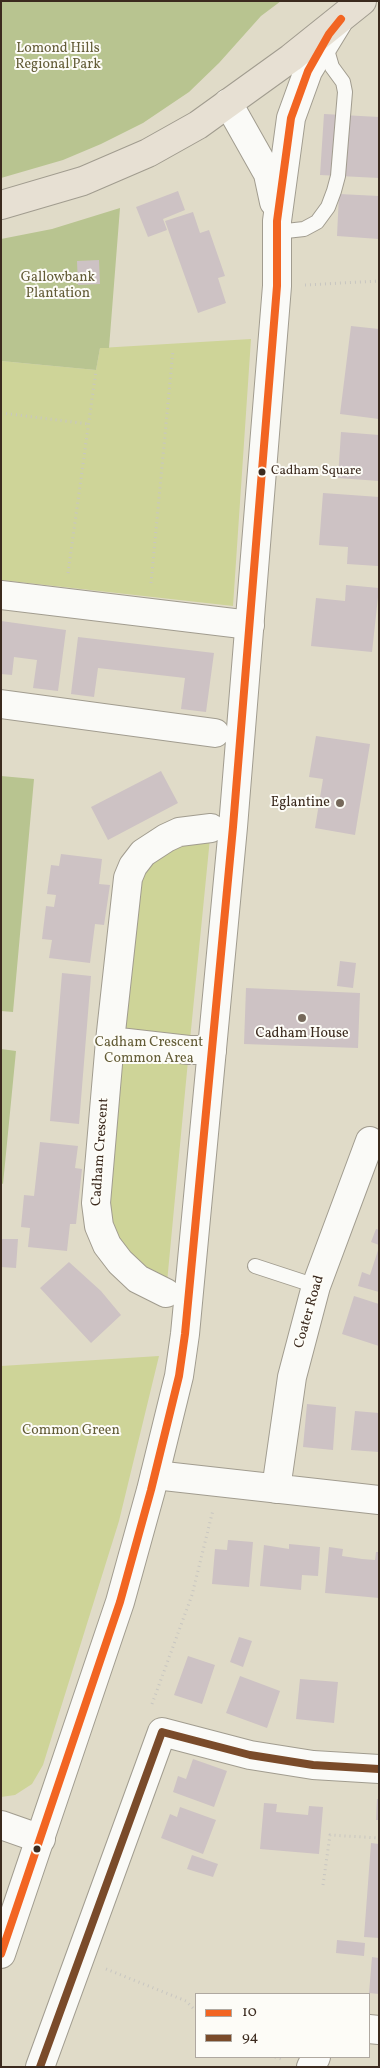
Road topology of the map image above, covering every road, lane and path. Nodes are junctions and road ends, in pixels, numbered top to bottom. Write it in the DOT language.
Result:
graph roads {
  1 [pos="362,1"];
  2 [pos="335,26"];
  3 [pos="228,103"];
  4 [pos="1,205"];
  5 [pos="277,226"];
  6 [pos="379,281"];
  7 [pos="277,286"];
  8 [pos="173,350"];
  9 [pos="96,370"];
  10 [pos="1,414"];
  11 [pos="89,424"];
  12 [pos="1,595"];
  13 [pos="63,603"];
  14 [pos="148,614"];
  15 [pos="250,625"];
  16 [pos="1,704"];
  17 [pos="215,732"];
  18 [pos="211,828"];
  19 [pos="110,1041"];
  20 [pos="212,1050"];
  21 [pos="370,1141"];
  22 [pos="255,1266"];
  23 [pos="316,1286"];
  24 [pos="166,1293"];
  25 [pos="155,1475"];
  26 [pos="276,1488"];
  27 [pos="379,1500"];
  28 [pos="379,1769"];
  29 [pos="1,1826"];
  30 [pos="379,1838"];
  31 [pos="41,1839"];
  32 [pos="323,1885"];
  33 [pos="1,1954"];
  34 [pos="79,1959"];
  35 [pos="195,2010"];
  36 [pos="40,2067"];
  1 -- 2 [label="highway"];
  2 -- 3 [label="highway"];
  2 -- 5 [label="street"];
  2 -- 5 [label="lane"];
  3 -- 4 [label="highway"];
  3 -- 5 [label="street"];
  5 -- 7 [label="street"];
  6 -- 7 [label="path"];
  7 -- 15 [label="street"];
  8 -- 14 [label="path"];
  9 -- 11 [label="path"];
  10 -- 11 [label="path"];
  11 -- 13 [label="path"];
  12 -- 13 [label="street"];
  13 -- 14 [label="street"];
  14 -- 15 [label="street"];
  15 -- 20 [label="street"];
  16 -- 17 [label="street"];
  18 -- 19 [label="street, Cadham Crescent"];
  19 -- 20 [label="street"];
  19 -- 24 [label="street, Cadham Crescent"];
  20 -- 25 [label="street"];
  21 -- 23 [label="street, Coater Road"];
  22 -- 23 [label="lane"];
  23 -- 26 [label="street, Coater Road"];
  25 -- 26 [label="street"];
  25 -- 31 [label="street"];
  26 -- 27 [label="street"];
  28 -- 34 [label="street"];
  29 -- 31 [label="street"];
  30 -- 32 [label="path"];
  31 -- 33 [label="street"];
  34 -- 35 [label="path"];
  34 -- 36 [label="street"];
}
